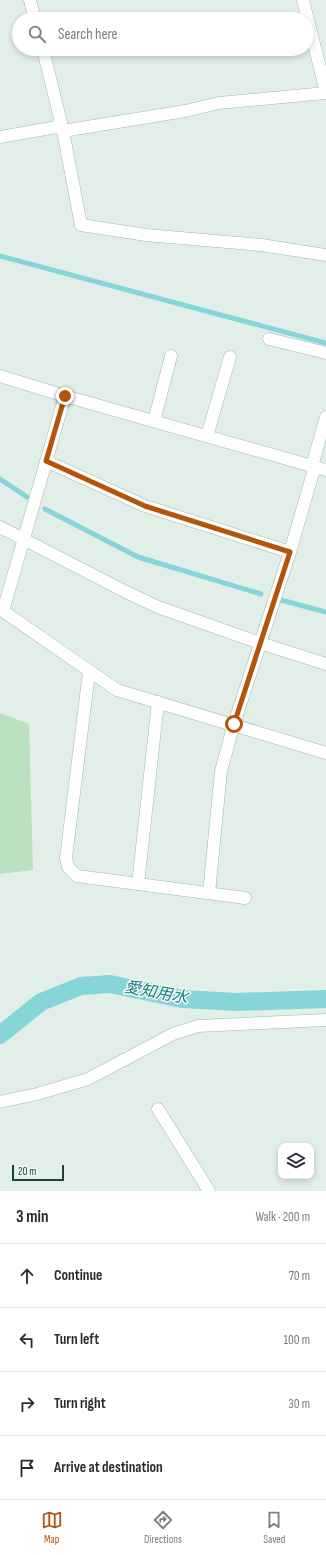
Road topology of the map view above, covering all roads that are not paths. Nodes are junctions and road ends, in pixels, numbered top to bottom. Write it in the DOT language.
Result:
graph roads {
  1 [pos="30,0"];
  2 [pos="303,0"];
  3 [pos="33,12"];
  4 [pos="306,12"];
  5 [pos="314,44"];
  6 [pos="45,56"];
  7 [pos="326,93"];
  8 [pos="63,129"];
  9 [pos="0,137"];
  10 [pos="326,255"];
  11 [pos="269,339"];
  12 [pos="326,353"];
  13 [pos="171,356"];
  14 [pos="230,357"];
  15 [pos="0,376"];
  16 [pos="65,396"];
  17 [pos="326,417"];
  18 [pos="154,421"];
  19 [pos="207,436"];
  20 [pos="46,461"];
  21 [pos="318,467"];
  22 [pos="0,527"];
  23 [pos="23,540"];
  24 [pos="290,552"];
  25 [pos="1,610"];
  26 [pos="260,643"];
  27 [pos="326,664"];
  28 [pos="89,672"];
  29 [pos="158,702"];
  30 [pos="234,724"];
  31 [pos="326,753"];
  32 [pos="138,884"];
  33 [pos="208,893"];
  34 [pos="245,898"];
  35 [pos="326,1020"];
  36 [pos="0,1102"];
  37 [pos="158,1109"];
  38 [pos="209,1191"];
  1 -- 3 [label="street"];
  2 -- 4 [label="street"];
  5 -- 7 [label="street"];
  6 -- 8 [label="street"];
  7 -- 8 [label="street"];
  8 -- 9 [label="street"];
  8 -- 10 [label="street"];
  11 -- 12 [label="street"];
  13 -- 18 [label="street"];
  14 -- 19 [label="street"];
  15 -- 16 [label="street"];
  16 -- 18 [label="street"];
  16 -- 20 [label="street"];
  17 -- 21 [label="street"];
  18 -- 19 [label="street"];
  19 -- 21 [label="street"];
  20 -- 23 [label="street"];
  20 -- 24 [label="street"];
  21 -- 24 [label="street"];
  22 -- 23 [label="street"];
  23 -- 25 [label="street"];
  23 -- 26 [label="street"];
  24 -- 26 [label="street"];
  25 -- 28 [label="street"];
  26 -- 27 [label="street"];
  26 -- 30 [label="street"];
  28 -- 29 [label="street"];
  28 -- 32 [label="street"];
  29 -- 30 [label="street"];
  29 -- 32 [label="street"];
  30 -- 31 [label="street"];
  30 -- 33 [label="street"];
  32 -- 33 [label="street"];
  33 -- 34 [label="street"];
  35 -- 36 [label="street"];
  37 -- 38 [label="street"];
}
